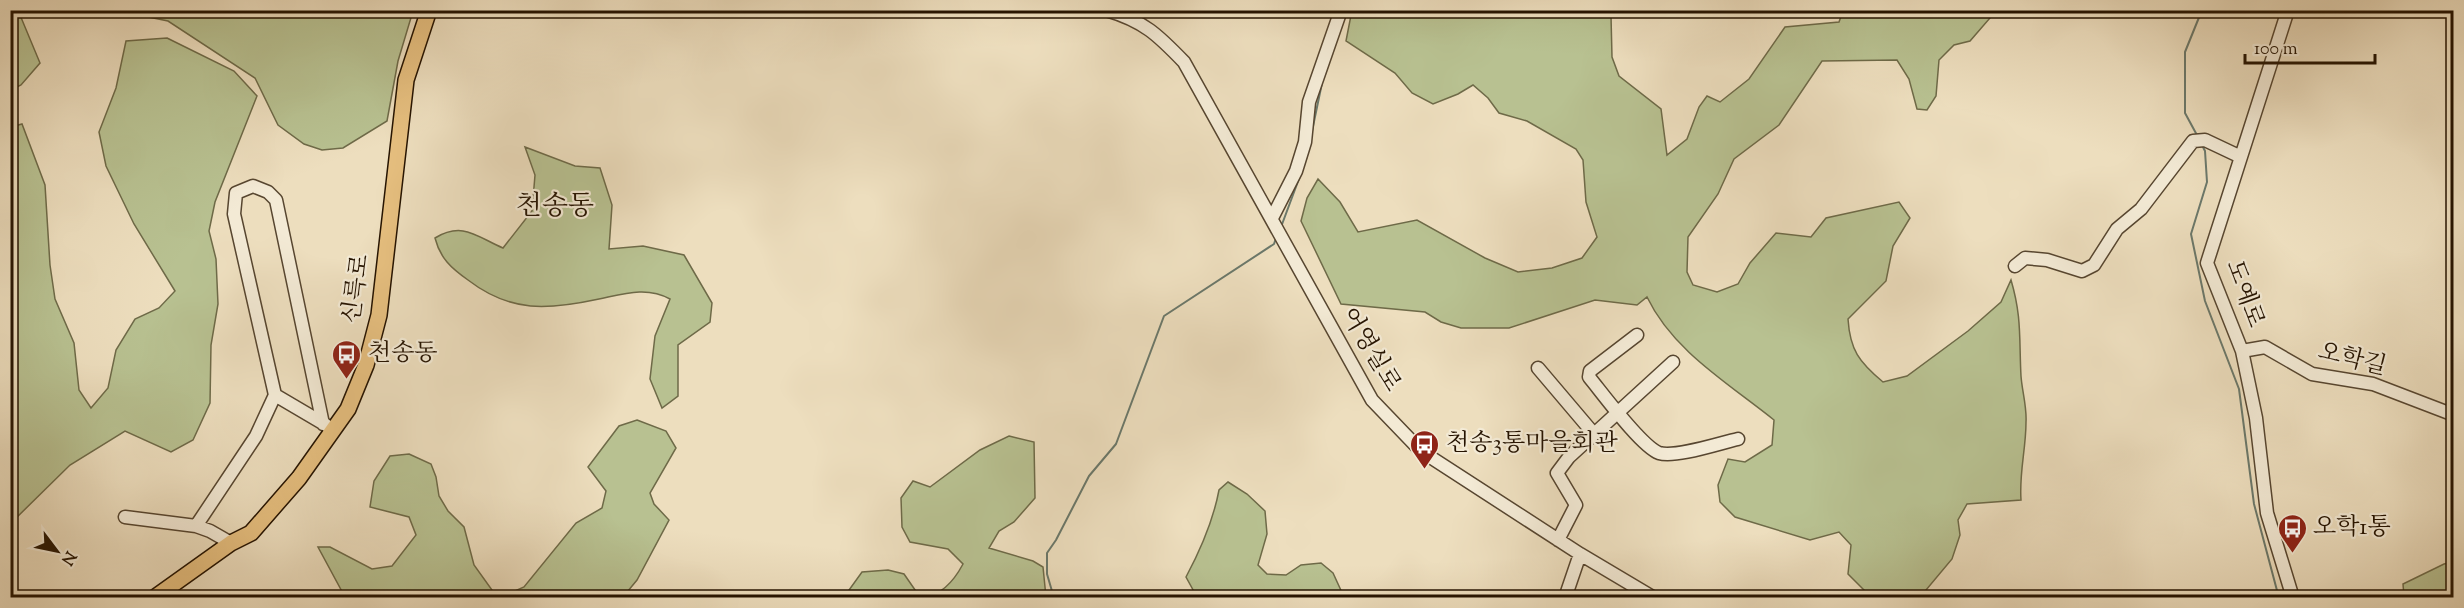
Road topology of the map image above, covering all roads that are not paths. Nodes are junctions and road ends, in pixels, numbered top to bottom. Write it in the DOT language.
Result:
graph roads {
  1 [pos="429,10"];
  2 [pos="1106,10"];
  3 [pos="1341,10"];
  4 [pos="2288,10"];
  5 [pos="2241,157"];
  6 [pos="1273,220"];
  7 [pos="2015,266"];
  8 [pos="1637,335"];
  9 [pos="2242,351"];
  10 [pos="1673,362"];
  11 [pos="1538,368"];
  12 [pos="275,395"];
  13 [pos="1618,412"];
  14 [pos="2454,415"];
  15 [pos="329,427"];
  16 [pos="1594,434"];
  17 [pos="1738,439"];
  18 [pos="125,517"];
  19 [pos="196,526"];
  20 [pos="1558,540"];
  21 [pos="231,543"];
  22 [pos="1580,554"];
  23 [pos="154,597"];
  24 [pos="1566,597"];
  25 [pos="1654,597"];
  26 [pos="2293,597"];
  1 -- 15 [label="main road, 신륵로"];
  2 -- 6 [label="street"];
  3 -- 6 [label="street"];
  4 -- 5 [label="street, 도예로"];
  5 -- 7 [label="street"];
  5 -- 9 [label="street, 도예로"];
  6 -- 20 [label="street, 어영실로"];
  8 -- 13 [label="street"];
  9 -- 14 [label="street, 오학길"];
  9 -- 26 [label="street, 도예로"];
  10 -- 13 [label="street"];
  11 -- 16 [label="street"];
  12 -- 15 [label="street"];
  12 -- 15 [label="street"];
  12 -- 19 [label="street"];
  13 -- 16 [label="street"];
  13 -- 17 [label="street"];
  15 -- 21 [label="main road, 신륵로"];
  16 -- 20 [label="street"];
  18 -- 19 [label="street"];
  19 -- 21 [label="street"];
  20 -- 22 [label="street, 어영실로"];
  21 -- 23 [label="main road, 신륵로"];
  22 -- 24 [label="street"];
  22 -- 25 [label="street, 어영실로"];
}
